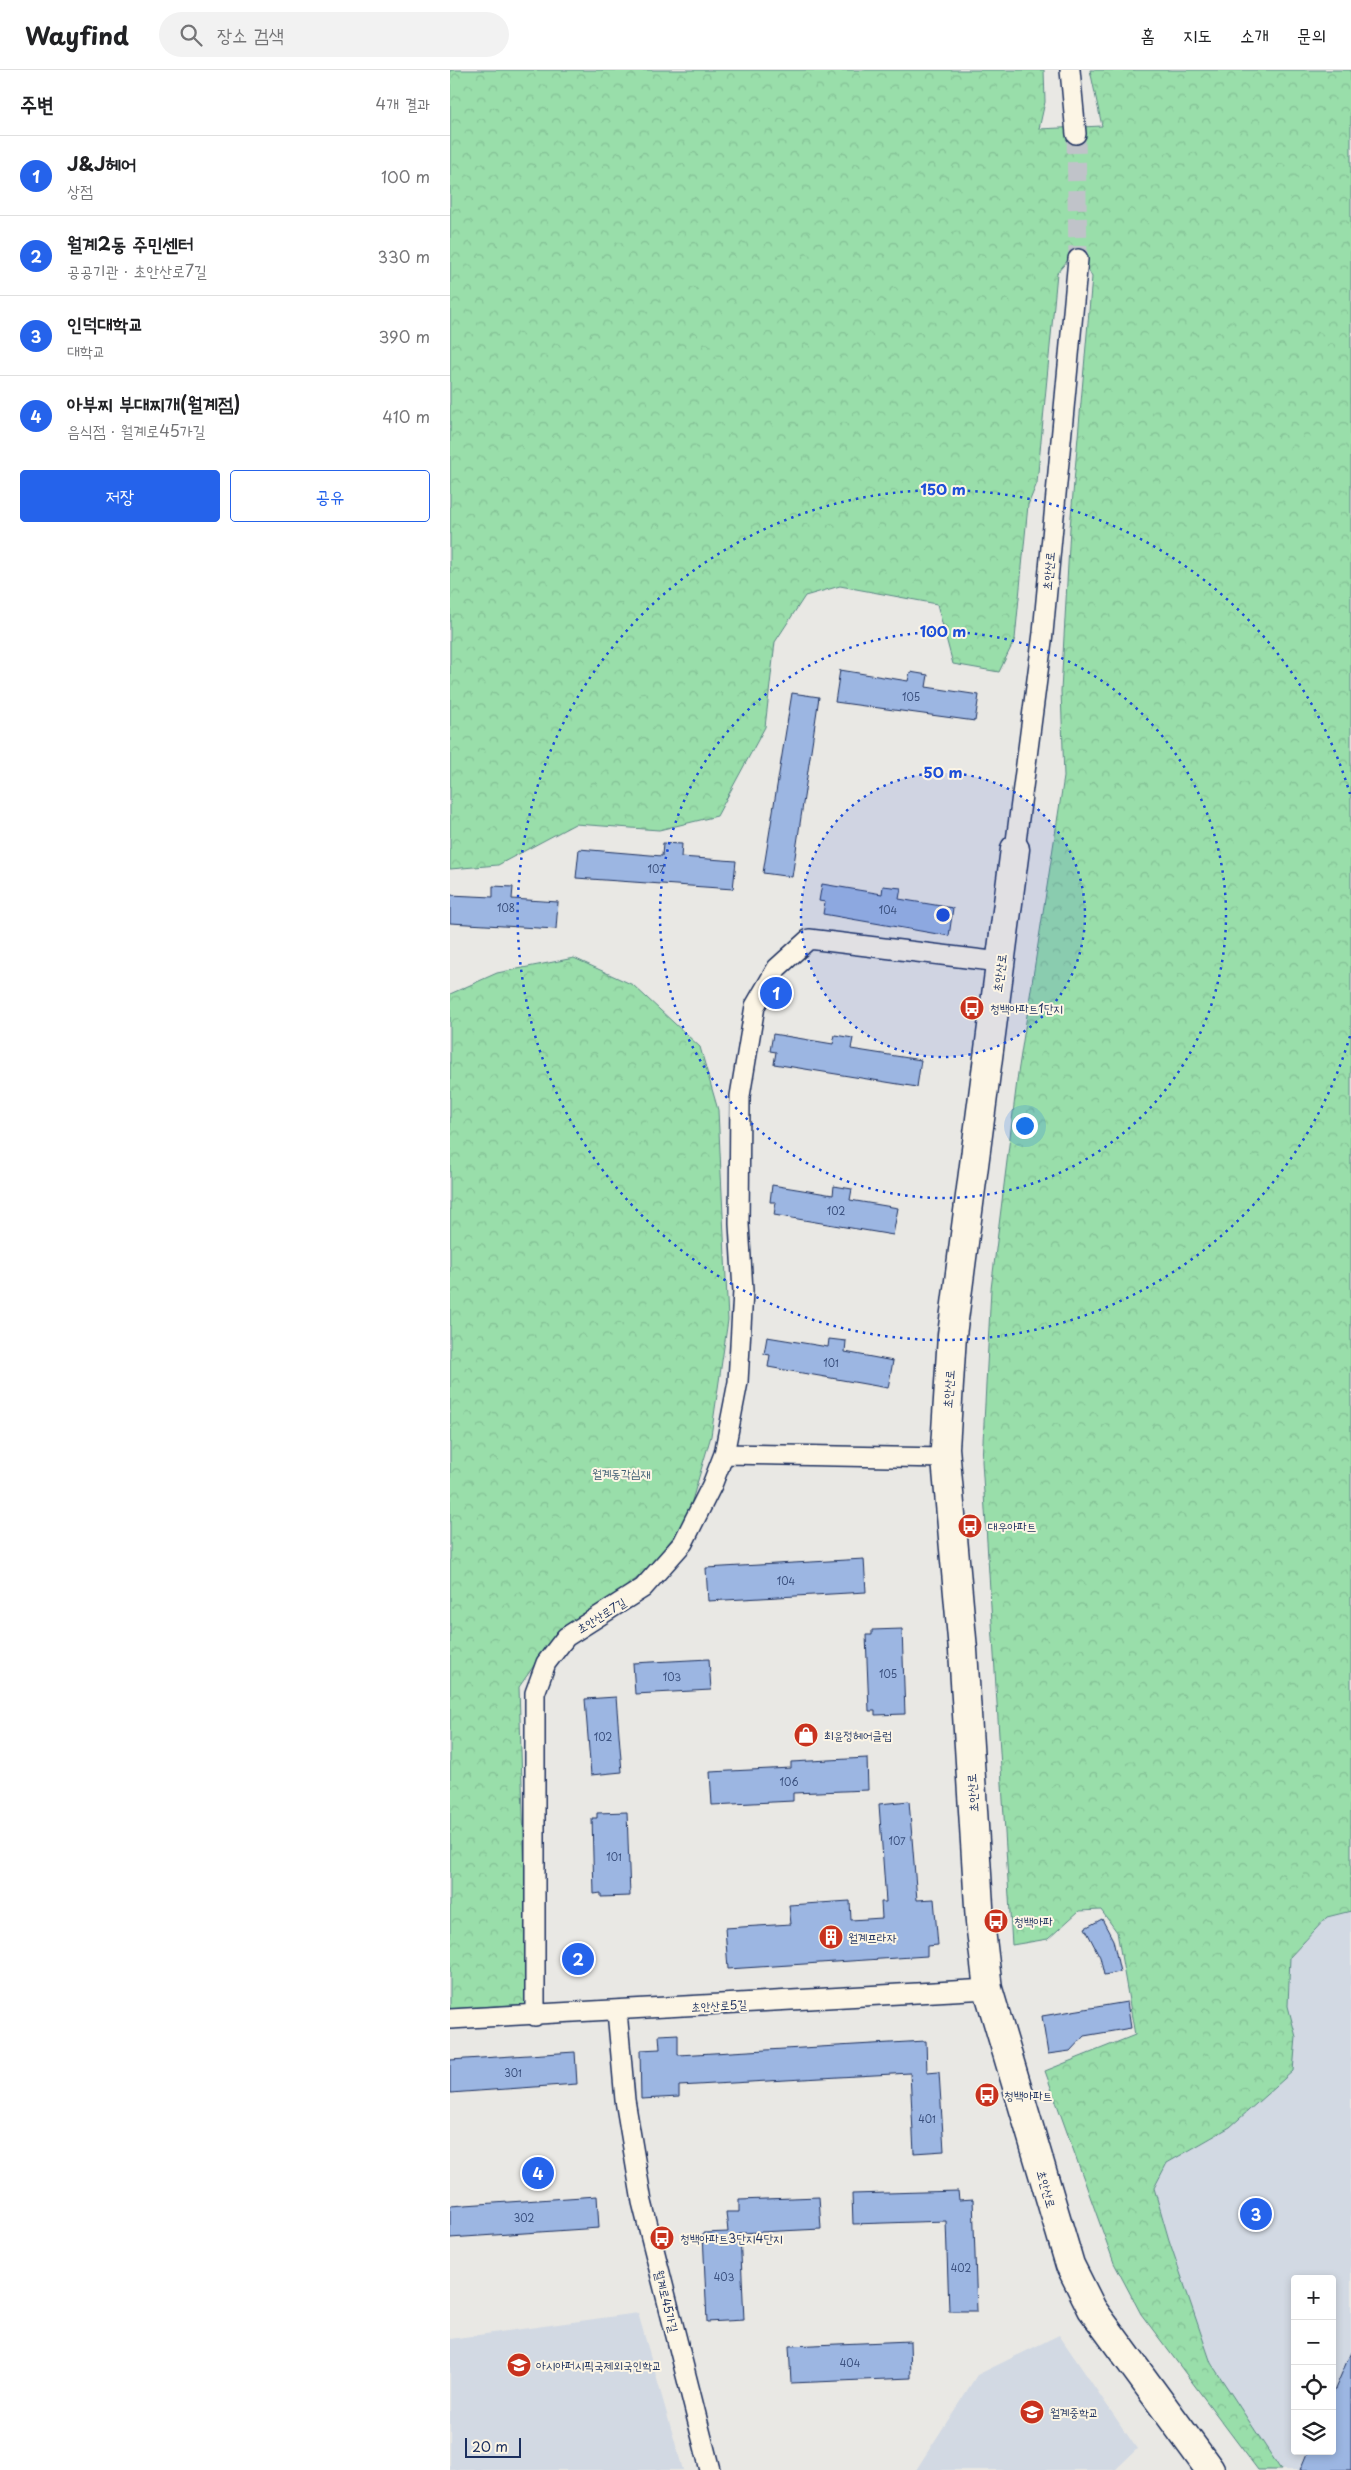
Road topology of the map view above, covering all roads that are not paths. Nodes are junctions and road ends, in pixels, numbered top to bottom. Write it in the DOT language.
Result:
graph roads {
  1 [pos="1070,70"];
  2 [pos="1076,134"];
  3 [pos="1078,258"];
  4 [pos="1015,849"];
  5 [pos="1000,962"];
  6 [pos="724,1454"];
  7 [pos="945,1458"];
  8 [pos="988,1989"];
  9 [pos="617,2011"];
  10 [pos="536,2016"];
  11 [pos="450,2019"];
  12 [pos="710,2470"];
  13 [pos="1210,2470"];
  1 -- 2 [label="street"];
  3 -- 4 [label="street, 초안산로"];
  4 -- 5 [label="street, 초안산로"];
  5 -- 6 [label="street, 초안산로7길"];
  5 -- 7 [label="street, 초안산로"];
  6 -- 7 [label="street"];
  6 -- 10 [label="street, 초안산로7길"];
  7 -- 8 [label="street, 초안산로"];
  8 -- 9 [label="street, 초안산로5길"];
  8 -- 13 [label="street, 초안산로"];
  9 -- 10 [label="street, 초안산로5길"];
  9 -- 12 [label="street, 월계로45가길"];
  10 -- 11 [label="street, 초안산로5길"];
}
